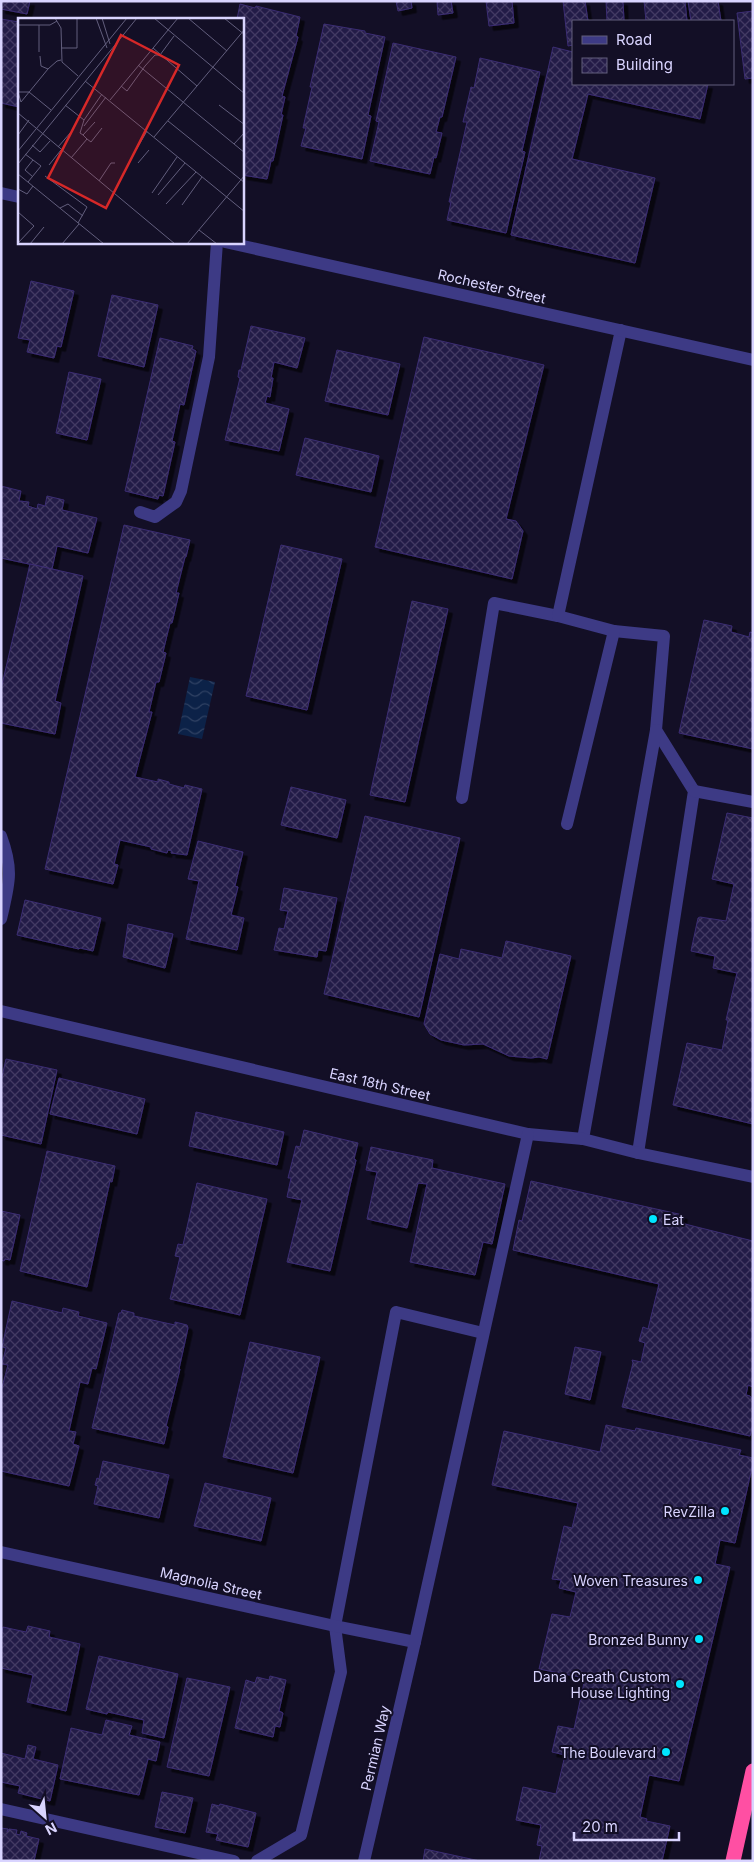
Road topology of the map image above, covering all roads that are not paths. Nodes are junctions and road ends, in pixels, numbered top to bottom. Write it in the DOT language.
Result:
graph roads {
  1 [pos="1,193"];
  2 [pos="18,196"];
  3 [pos="217,244"];
  4 [pos="234,244"];
  5 [pos="620,330"];
  6 [pos="753,360"];
  7 [pos="140,512"];
  8 [pos="558,616"];
  9 [pos="614,632"];
  10 [pos="656,730"];
  11 [pos="694,791"];
  12 [pos="462,798"];
  13 [pos="753,802"];
  14 [pos="567,824"];
  15 [pos="1,836"];
  16 [pos="1,919"];
  17 [pos="1,1011"];
  18 [pos="528,1134"];
  19 [pos="583,1139"];
  20 [pos="638,1154"];
  21 [pos="753,1177"];
  22 [pos="483,1333"];
  23 [pos="1,1552"];
  24 [pos="335,1626"];
  25 [pos="415,1642"];
  26 [pos="753,1771"];
  27 [pos="1,1809"];
  28 [pos="234,1861"];
  29 [pos="257,1861"];
  30 [pos="364,1861"];
  31 [pos="733,1861"];
  1 -- 2 [label="street"];
  3 -- 7 [label="street"];
  4 -- 5 [label="street, Rochester Street"];
  5 -- 6 [label="street, Rochester Street"];
  5 -- 8 [label="street"];
  8 -- 9 [label="street"];
  8 -- 12 [label="street"];
  9 -- 10 [label="street"];
  9 -- 14 [label="street"];
  10 -- 11 [label="street"];
  10 -- 19 [label="street"];
  11 -- 13 [label="street"];
  11 -- 20 [label="street"];
  15 -- 16 [label="street"];
  17 -- 18 [label="street, East 18th Street"];
  18 -- 19 [label="street, East 18th Street"];
  18 -- 22 [label="street, Permian Way"];
  19 -- 20 [label="street, East 18th Street"];
  20 -- 21 [label="street, East 18th Street"];
  22 -- 24 [label="street"];
  22 -- 25 [label="street, Permian Way"];
  23 -- 24 [label="street, Magnolia Street"];
  24 -- 25 [label="street, Magnolia Street"];
  24 -- 29 [label="street"];
  25 -- 30 [label="street, Permian Way"];
  26 -- 31 [label="highway"];
  27 -- 28 [label="street"];
}
